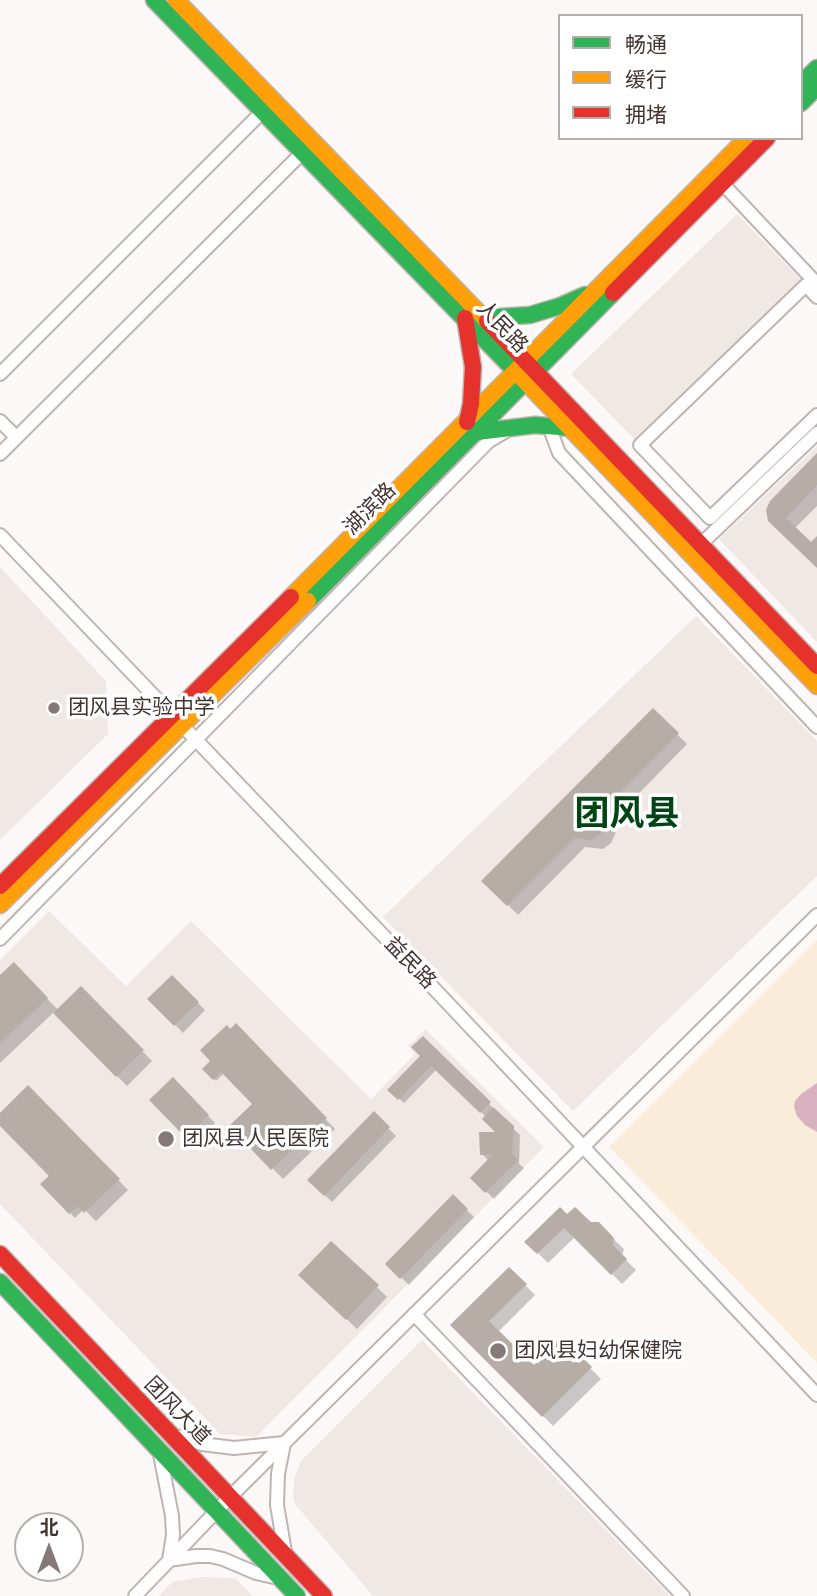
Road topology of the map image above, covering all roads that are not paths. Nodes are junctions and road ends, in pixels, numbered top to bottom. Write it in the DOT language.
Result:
graph roads {
  1 [pos="154,0"];
  2 [pos="176,0"];
  3 [pos="817,68"];
  4 [pos="803,82"];
  5 [pos="817,87"];
  6 [pos="803,101"];
  7 [pos="263,111"];
  8 [pos="745,140"];
  9 [pos="764,140"];
  10 [pos="303,152"];
  11 [pos="722,183"];
  12 [pos="603,284"];
  13 [pos="817,284"];
  14 [pos="817,297"];
  15 [pos="465,318"];
  16 [pos="484,318"];
  17 [pos="526,372"];
  18 [pos="0,374"];
  19 [pos="817,415"];
  20 [pos="0,421"];
  21 [pos="514,426"];
  22 [pos="549,426"];
  23 [pos="472,427"];
  24 [pos="571,428"];
  25 [pos="817,433"];
  26 [pos="16,437"];
  27 [pos="0,454"];
  28 [pos="0,535"];
  29 [pos="701,544"];
  30 [pos="817,666"];
  31 [pos="817,687"];
  32 [pos="177,720"];
  33 [pos="817,727"];
  34 [pos="196,740"];
  35 [pos="0,886"];
  36 [pos="0,905"];
  37 [pos="817,915"];
  38 [pos="0,939"];
  39 [pos="583,1147"];
  40 [pos="0,1254"];
  41 [pos="0,1282"];
  42 [pos="415,1314"];
  43 [pos="817,1395"];
  44 [pos="172,1435"];
  45 [pos="284,1443"];
  46 [pos="159,1450"];
  47 [pos="230,1497"];
  48 [pos="217,1511"];
  49 [pos="286,1556"];
  50 [pos="169,1560"];
  51 [pos="280,1578"];
  52 [pos="135,1596"];
  53 [pos="297,1596"];
  54 [pos="324,1596"];
  55 [pos="683,1596"];
  1 -- 7 [label="main road, 人民路"];
  2 -- 16 [label="main road, 人民路"];
  3 -- 4 [label="main road"];
  5 -- 6 [label="main road"];
  7 -- 10 [label="main road, 人民路"];
  7 -- 18 [label="street"];
  8 -- 12 [label="main road, 湖滨路"];
  9 -- 11 [label="main road, 湖滨路"];
  10 -- 15 [label="main road, 人民路"];
  10 -- 26 [label="street"];
  11 -- 13 [label="street"];
  11 -- 17 [label="main road, 湖滨路"];
  12 -- 16 [label="main road"];
  12 -- 17 [label="main road, 湖滨路"];
  14 -- 19 [label="street"];
  15 -- 17 [label="main road, 人民路"];
  15 -- 23 [label="main road"];
  16 -- 17 [label="main road, 人民路"];
  17 -- 23 [label="main road, 湖滨路"];
  17 -- 24 [label="main road, 人民路"];
  17 -- 29 [label="main road, 人民路"];
  20 -- 26 [label="street"];
  21 -- 22 [label="main road"];
  21 -- 23 [label="main road"];
  21 -- 34 [label="street"];
  22 -- 24 [label="main road"];
  22 -- 33 [label="street"];
  23 -- 32 [label="main road, 湖滨路"];
  24 -- 31 [label="main road, 人民路"];
  25 -- 29 [label="street"];
  26 -- 27 [label="street"];
  28 -- 32 [label="street, 益民路"];
  29 -- 30 [label="main road, 人民路"];
  32 -- 34 [label="street, 益民路"];
  32 -- 35 [label="main road, 湖滨路"];
  32 -- 36 [label="main road, 湖滨路"];
  34 -- 38 [label="street"];
  34 -- 39 [label="street, 益民路"];
  37 -- 39 [label="street"];
  39 -- 42 [label="street"];
  39 -- 43 [label="street, 益民路"];
  40 -- 44 [label="main road, 团风大道"];
  41 -- 46 [label="main road, 团风大道"];
  42 -- 45 [label="street"];
  42 -- 55 [label="street"];
  44 -- 45 [label="street"];
  44 -- 47 [label="main road, 团风大道"];
  45 -- 47 [label="street"];
  45 -- 49 [label="street"];
  46 -- 48 [label="main road, 团风大道"];
  46 -- 50 [label="street"];
  47 -- 48 [label="street"];
  47 -- 49 [label="main road, 团风大道"];
  48 -- 50 [label="street"];
  48 -- 51 [label="main road, 团风大道"];
  49 -- 54 [label="main road, 团风大道"];
  50 -- 51 [label="street"];
  50 -- 52 [label="street"];
  51 -- 53 [label="main road, 团风大道"];
}
